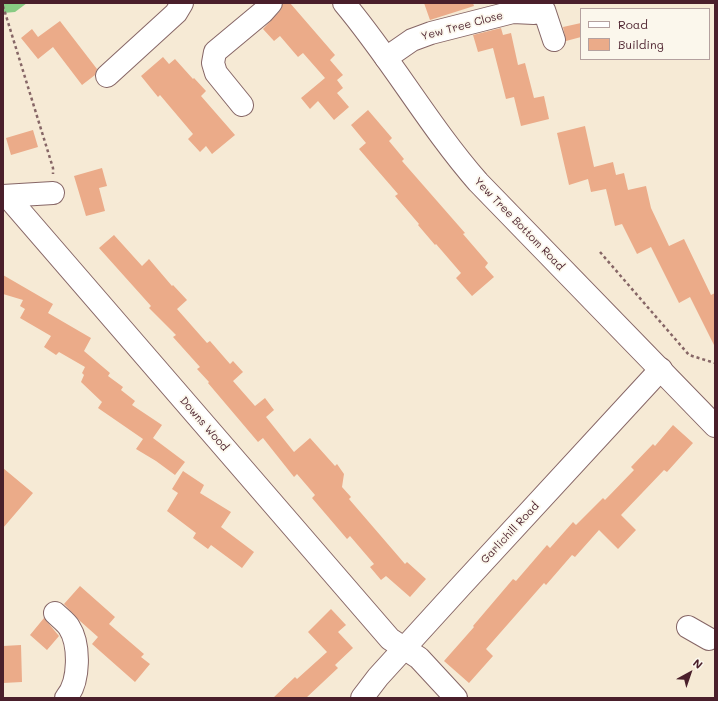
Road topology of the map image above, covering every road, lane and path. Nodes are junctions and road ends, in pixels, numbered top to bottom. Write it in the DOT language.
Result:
graph roads {
  1 [pos="182,3"];
  2 [pos="270,3"];
  3 [pos="344,3"];
  4 [pos="3,6"];
  5 [pos="549,6"];
  6 [pos="554,40"];
  7 [pos="386,58"];
  8 [pos="107,76"];
  9 [pos="242,105"];
  10 [pos="53,193"];
  11 [pos="5,196"];
  12 [pos="600,252"];
  13 [pos="715,363"];
  14 [pos="661,369"];
  15 [pos="715,425"];
  16 [pos="56,613"];
  17 [pos="688,627"];
  18 [pos="713,638"];
  19 [pos="405,648"];
  20 [pos="66,698"];
  21 [pos="362,698"];
  22 [pos="456,698"];
  1 -- 8 [label="street"];
  2 -- 9 [label="street"];
  3 -- 7 [label="street, Yew Tree Bottom Road"];
  4 -- 10 [label="path"];
  5 -- 6 [label="street, Yew Tree Close"];
  5 -- 7 [label="street, Yew Tree Close"];
  7 -- 14 [label="street, Yew Tree Bottom Road"];
  10 -- 11 [label="street, Downs Wood"];
  11 -- 19 [label="street, Downs Wood"];
  12 -- 13 [label="path"];
  14 -- 15 [label="street, Yew Tree Bottom Road"];
  14 -- 19 [label="street, Garlichill Road"];
  16 -- 20 [label="street"];
  17 -- 18 [label="street"];
  19 -- 21 [label="street, Garlichill Road"];
  19 -- 22 [label="street, Downs Wood"];
}
